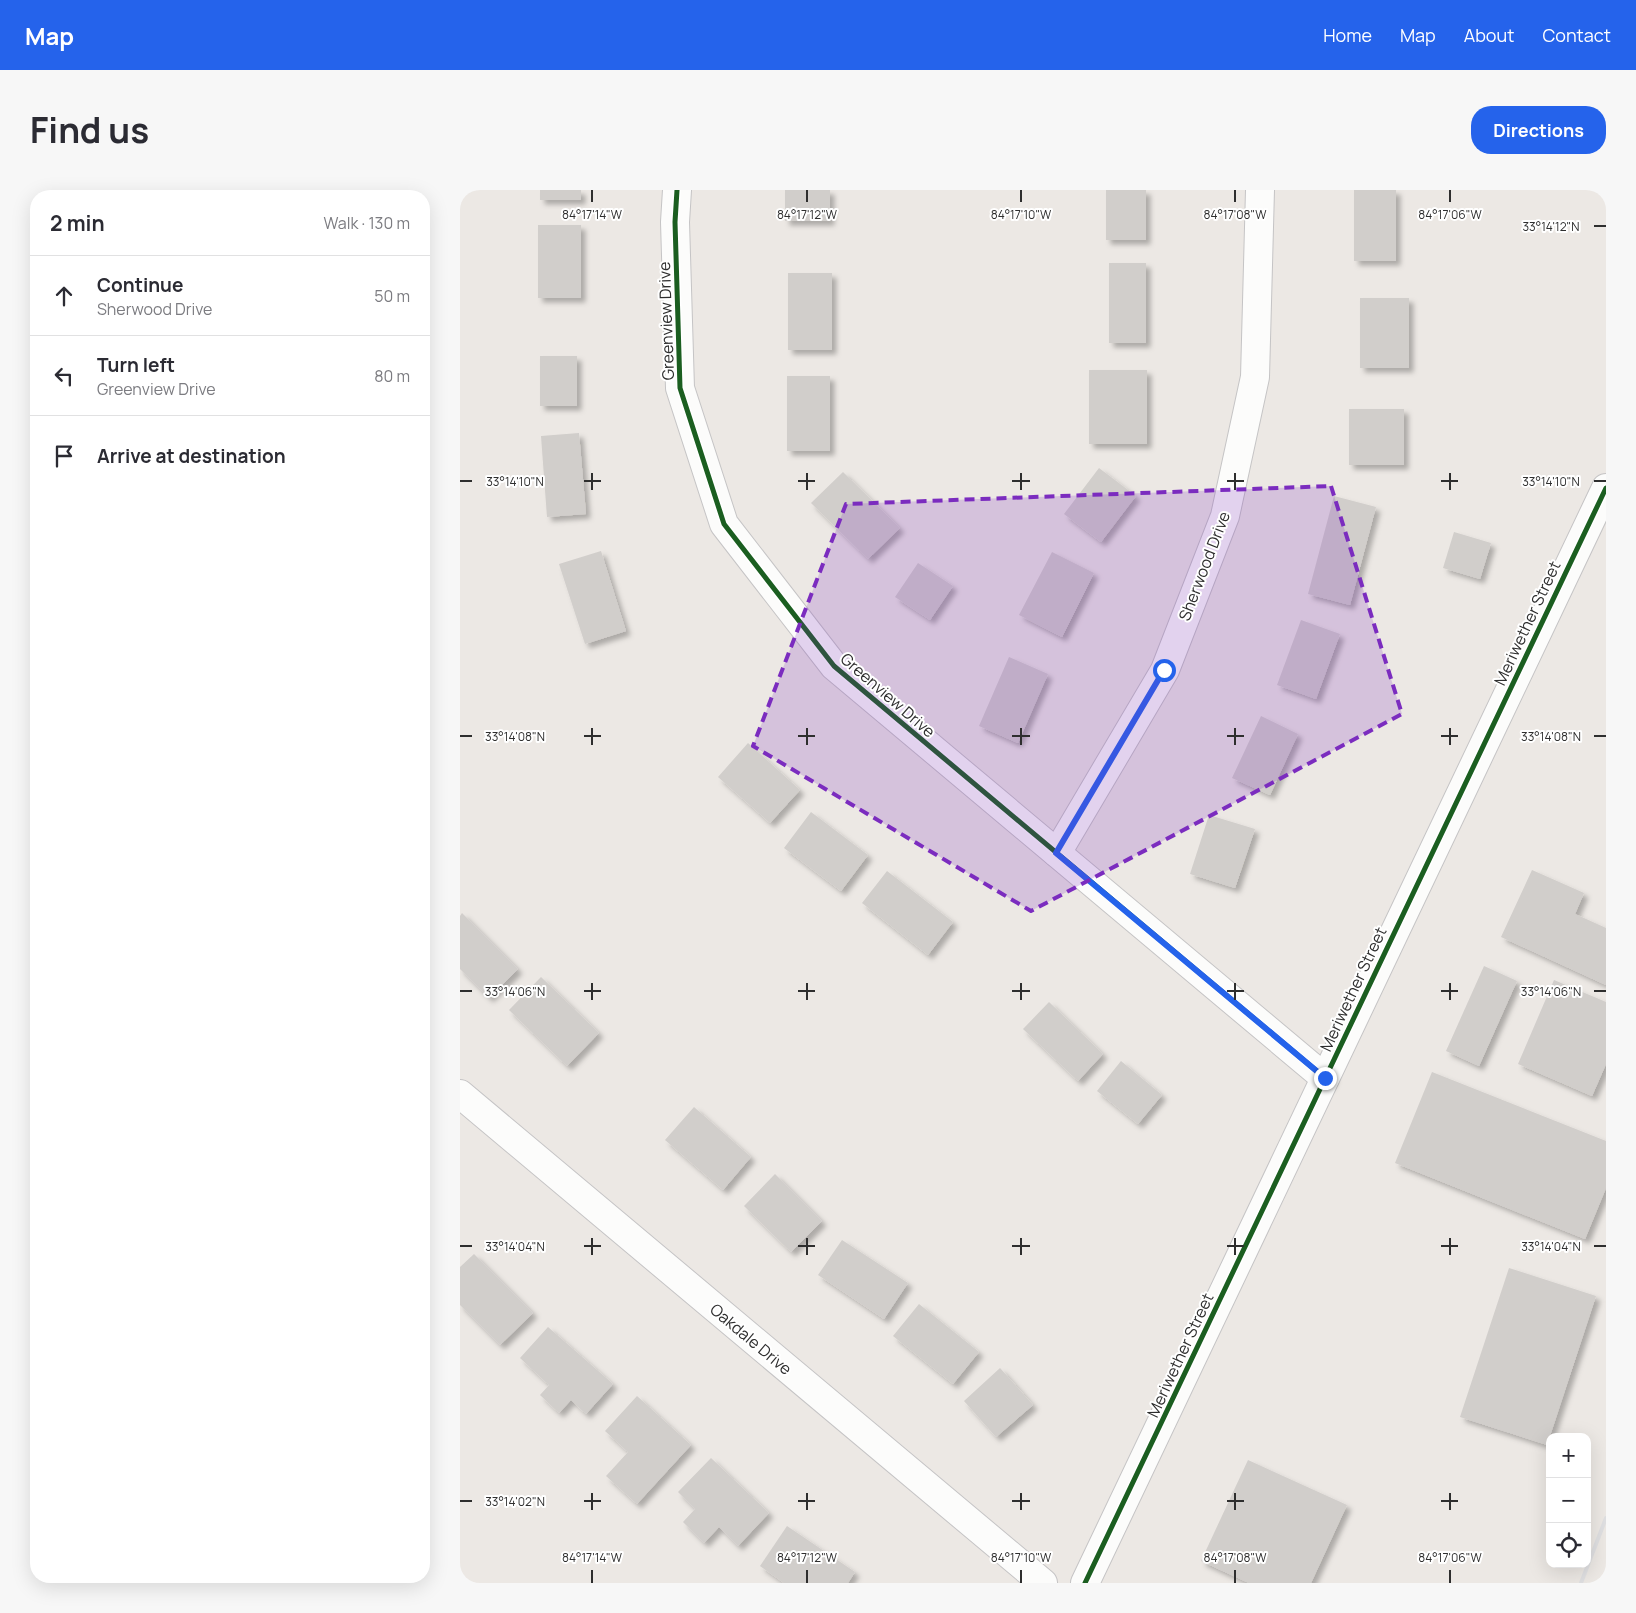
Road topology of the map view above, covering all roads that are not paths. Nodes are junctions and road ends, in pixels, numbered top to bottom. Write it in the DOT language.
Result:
graph roads {
  1 [pos="676,190"];
  2 [pos="1260,190"];
  3 [pos="1606,488"];
  4 [pos="1056,853"];
  5 [pos="1325,1078"];
  6 [pos="460,1094"];
  7 [pos="1043,1583"];
  8 [pos="1085,1583"];
  1 -- 4 [label="street, Greenview Drive"];
  2 -- 4 [label="street, Sherwood Drive"];
  3 -- 5 [label="street, Meriwether Street"];
  4 -- 5 [label="street, Greenview Drive"];
  5 -- 8 [label="street, Meriwether Street"];
  6 -- 7 [label="street, Oakdale Drive"];
}
